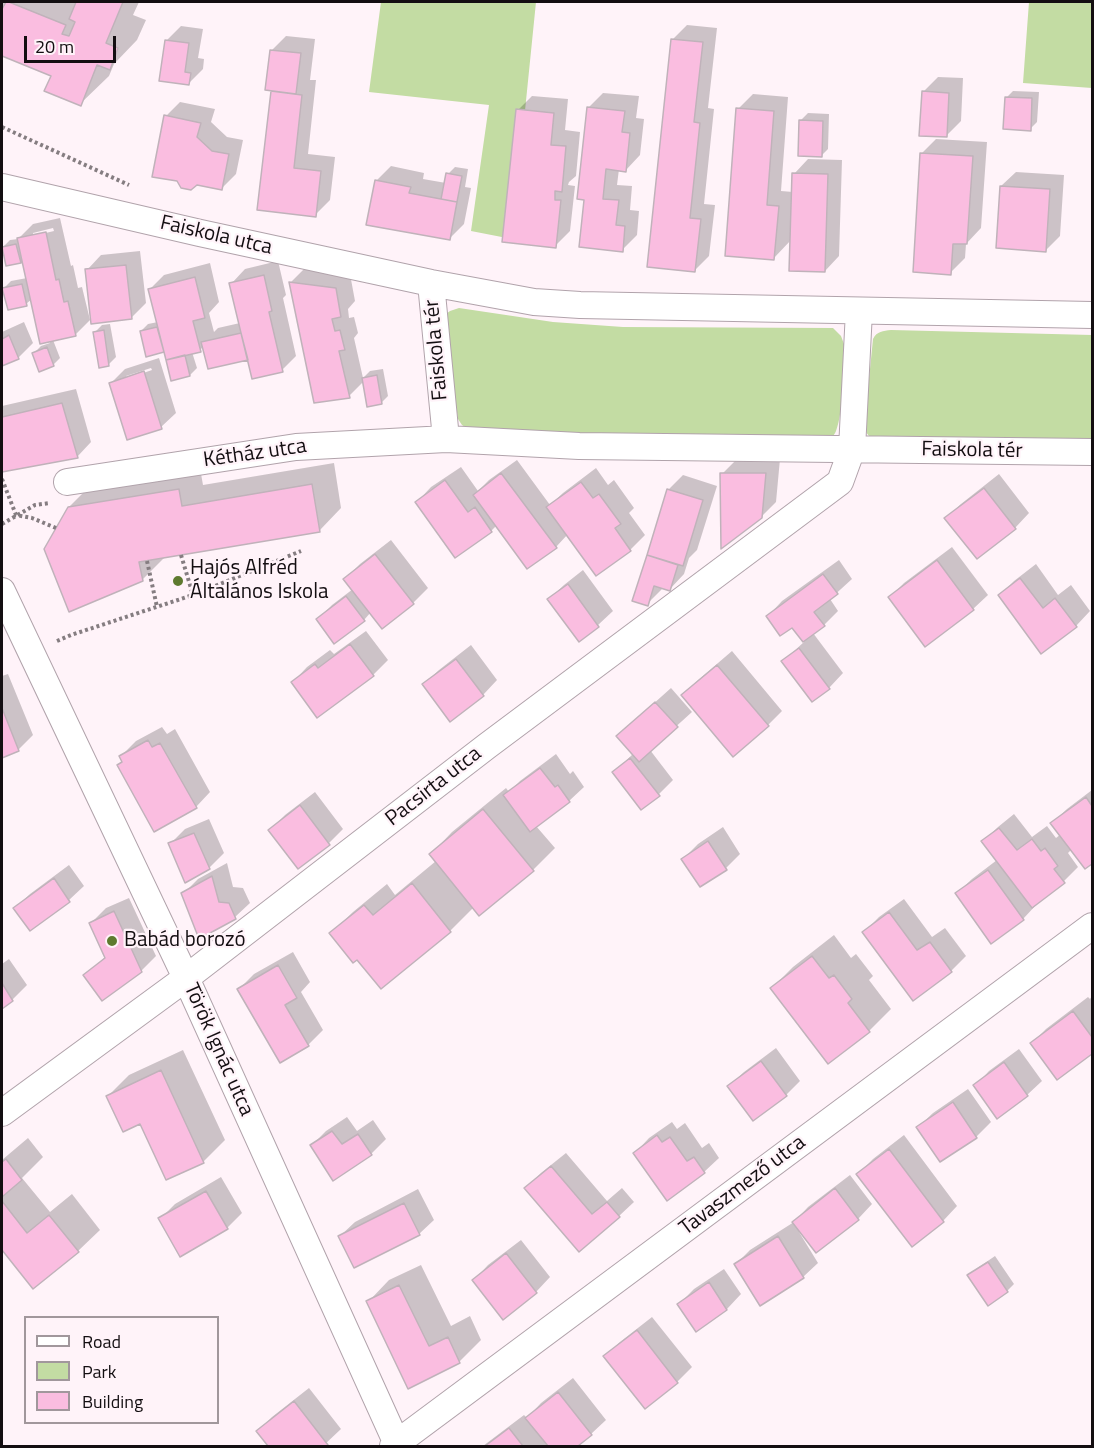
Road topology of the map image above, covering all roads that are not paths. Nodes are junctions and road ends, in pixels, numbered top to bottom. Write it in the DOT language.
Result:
graph roads {
  1 [pos="2,187"];
  2 [pos="431,283"];
  3 [pos="859,311"];
  4 [pos="1092,315"];
  5 [pos="446,439"];
  6 [pos="852,449"];
  7 [pos="1092,452"];
  8 [pos="67,482"];
  9 [pos="2,591"];
  10 [pos="1092,926"];
  11 [pos="186,978"];
  12 [pos="2,1113"];
  13 [pos="395,1446"];
  1 -- 2 [label="street, Faiskola utca"];
  2 -- 3 [label="street, Faiskola tér"];
  2 -- 5 [label="street, Faiskola tér"];
  3 -- 4 [label="street, Faiskola tér"];
  3 -- 6 [label="street"];
  5 -- 6 [label="street, Faiskola tér"];
  5 -- 8 [label="street, Kétház utca"];
  6 -- 7 [label="street, Faiskola tér"];
  6 -- 11 [label="street, Pacsirta utca"];
  9 -- 11 [label="street, Török Ignác utca"];
  10 -- 13 [label="street, Tavaszmező utca"];
  11 -- 12 [label="street, Pacsirta utca"];
  11 -- 13 [label="street, Török Ignác utca"];
}
